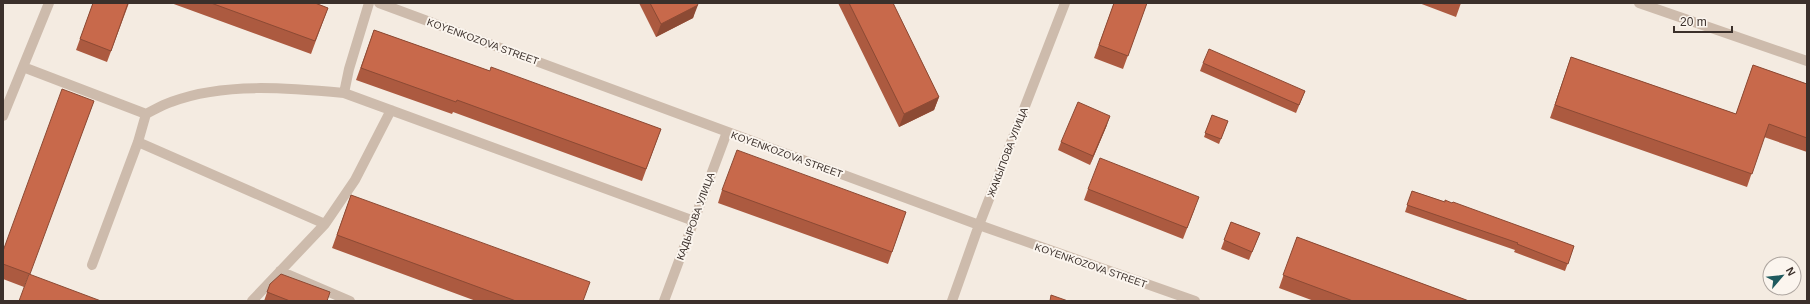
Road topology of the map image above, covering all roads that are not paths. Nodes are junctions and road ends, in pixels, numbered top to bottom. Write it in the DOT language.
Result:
graph roads {
  1 [pos="49,3"];
  2 [pos="369,3"];
  3 [pos="379,3"];
  4 [pos="1065,3"];
  5 [pos="1639,3"];
  6 [pos="1807,61"];
  7 [pos="23,67"];
  8 [pos="344,93"];
  9 [pos="391,110"];
  10 [pos="146,114"];
  11 [pos="3,116"];
  12 [pos="727,132"];
  13 [pos="138,142"];
  14 [pos="694,221"];
  15 [pos="325,224"];
  16 [pos="978,225"];
  17 [pos="92,265"];
  18 [pos="280,271"];
  19 [pos="252,301"];
  20 [pos="350,301"];
  21 [pos="664,301"];
  22 [pos="952,301"];
  23 [pos="1195,301"];
  1 -- 7 [label="street"];
  2 -- 8 [label="street"];
  3 -- 12 [label="street, KOYENKOZOVA STREET"];
  4 -- 16 [label="street, ЖАКЫПОВА УЛИЦА"];
  5 -- 6 [label="street"];
  7 -- 10 [label="street"];
  7 -- 11 [label="street"];
  8 -- 9 [label="street"];
  8 -- 10 [label="street"];
  9 -- 14 [label="street"];
  9 -- 15 [label="street"];
  10 -- 13 [label="street"];
  12 -- 14 [label="street, КАДЫРОВА УЛИЦА"];
  12 -- 16 [label="street, KOYENKOZOVA STREET"];
  13 -- 15 [label="street"];
  13 -- 17 [label="street"];
  14 -- 21 [label="street, КАДЫРОВА УЛИЦА"];
  15 -- 18 [label="street"];
  16 -- 22 [label="street, ЖАКЫПОВА УЛИЦА"];
  16 -- 23 [label="street, KOYENKOZOVA STREET"];
  18 -- 19 [label="street"];
  18 -- 20 [label="street"];
}
